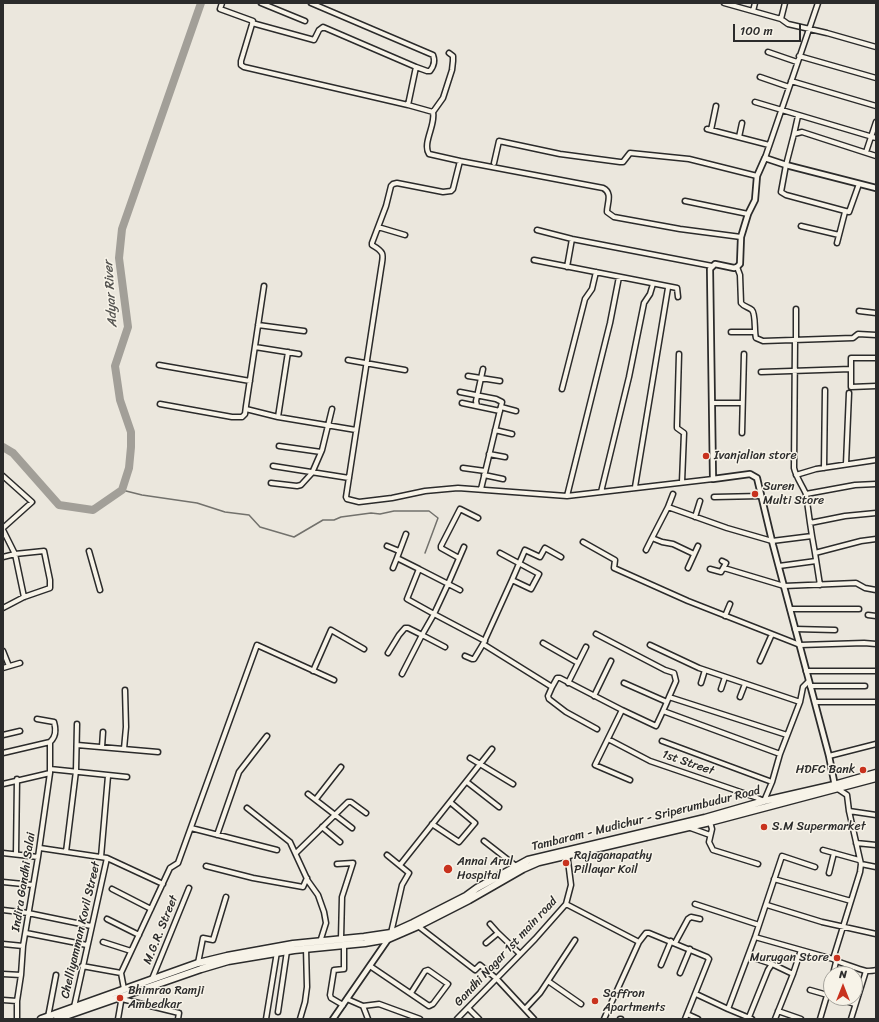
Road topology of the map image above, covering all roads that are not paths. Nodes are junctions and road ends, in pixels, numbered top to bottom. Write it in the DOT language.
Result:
graph roads {
  1 [pos="222,3"];
  2 [pos="261,3"];
  3 [pos="311,3"];
  4 [pos="724,3"];
  5 [pos="755,3"];
  6 [pos="785,3"];
  7 [pos="818,3"];
  8 [pos="753,11"];
  9 [pos="781,19"];
  10 [pos="305,21"];
  11 [pos="252,23"];
  12 [pos="809,28"];
  13 [pos="876,47"];
  14 [pos="768,52"];
  15 [pos="449,53"];
  16 [pos="799,56"];
  17 [pos="797,62"];
  18 [pos="416,67"];
  19 [pos="760,77"];
  20 [pos="876,78"];
  21 [pos="791,82"];
  22 [pos="789,86"];
  23 [pos="755,102"];
  24 [pos="408,105"];
  25 [pos="716,106"];
  26 [pos="876,106"];
  27 [pos="781,111"];
  28 [pos="433,112"];
  29 [pos="798,116"];
  30 [pos="876,122"];
  31 [pos="742,123"];
  32 [pos="794,134"];
  33 [pos="739,137"];
  34 [pos="871,137"];
  35 [pos="876,138"];
  36 [pos="769,145"];
  37 [pos="866,152"];
  38 [pos="876,156"];
  39 [pos="765,158"];
  40 [pos="460,161"];
  41 [pos="494,163"];
  42 [pos="786,165"];
  43 [pos="757,176"];
  44 [pos="860,184"];
  45 [pos="876,188"];
  46 [pos="685,201"];
  47 [pos="845,212"];
  48 [pos="748,214"];
  49 [pos="801,226"];
  50 [pos="378,227"];
  51 [pos="537,230"];
  52 [pos="405,235"];
  53 [pos="839,235"];
  54 [pos="742,237"];
  55 [pos="572,239"];
  56 [pos="837,243"];
  57 [pos="534,260"];
  58 [pos="712,266"];
  59 [pos="567,267"];
  60 [pos="737,267"];
  61 [pos="596,272"];
  62 [pos="619,277"];
  63 [pos="653,284"];
  64 [pos="264,286"];
  65 [pos="668,288"];
  66 [pos="678,297"];
  67 [pos="796,309"];
  68 [pos="858,311"];
  69 [pos="876,313"];
  70 [pos="258,325"];
  71 [pos="304,331"];
  72 [pos="732,332"];
  73 [pos="754,332"];
  74 [pos="876,335"];
  75 [pos="796,340"];
  76 [pos="255,347"];
  77 [pos="288,352"];
  78 [pos="299,354"];
  79 [pos="679,354"];
  80 [pos="744,354"];
  81 [pos="876,358"];
  82 [pos="348,360"];
  83 [pos="366,363"];
  84 [pos="159,365"];
  85 [pos="483,369"];
  86 [pos="851,369"];
  87 [pos="405,370"];
  88 [pos="796,371"];
  89 [pos="761,372"];
  90 [pos="468,376"];
  91 [pos="481,378"];
  92 [pos="250,381"];
  93 [pos="500,382"];
  94 [pos="876,386"];
  95 [pos="562,389"];
  96 [pos="825,390"];
  97 [pos="460,392"];
  98 [pos="849,393"];
  99 [pos="477,395"];
  100 [pos="712,402"];
  101 [pos="462,403"];
  102 [pos="742,403"];
  103 [pos="160,404"];
  104 [pos="477,406"];
  105 [pos="246,409"];
  106 [pos="332,409"];
  107 [pos="500,409"];
  108 [pos="516,411"];
  109 [pos="278,416"];
  110 [pos="328,425"];
  111 [pos="356,430"];
  112 [pos="495,430"];
  113 [pos="742,433"];
  114 [pos="512,434"];
  115 [pos="279,446"];
  116 [pos="321,452"];
  117 [pos="489,454"];
  118 [pos="505,457"];
  119 [pos="876,460"];
  120 [pos="846,464"];
  121 [pos="274,466"];
  122 [pos="463,468"];
  123 [pos="824,468"];
  124 [pos="312,473"];
  125 [pos="485,473"];
  126 [pos="796,475"];
  127 [pos="3,476"];
  128 [pos="349,478"];
  129 [pos="503,479"];
  130 [pos="713,479"];
  131 [pos="682,482"];
  132 [pos="271,483"];
  133 [pos="876,484"];
  134 [pos="635,487"];
  135 [pos="481,489"];
  136 [pos="601,492"];
  137 [pos="673,494"];
  138 [pos="806,494"];
  139 [pos="567,496"];
  140 [pos="762,496"];
  141 [pos="714,497"];
  142 [pos="700,501"];
  143 [pos="668,507"];
  144 [pos="876,513"];
  145 [pos="695,517"];
  146 [pos="478,518"];
  147 [pos="810,523"];
  148 [pos="3,529"];
  149 [pos="406,534"];
  150 [pos="812,536"];
  151 [pos="652,538"];
  152 [pos="876,539"];
  153 [pos="772,541"];
  154 [pos="583,542"];
  155 [pos="387,546"];
  156 [pos="698,546"];
  157 [pos="464,547"];
  158 [pos="646,550"];
  159 [pos="89,551"];
  160 [pos="399,551"];
  161 [pos="815,553"];
  162 [pos="15,554"];
  163 [pos="500,554"];
  164 [pos="694,554"];
  165 [pos="3,557"];
  166 [pos="561,557"];
  167 [pos="397,558"];
  168 [pos="459,558"];
  169 [pos="722,561"];
  170 [pos="816,561"];
  171 [pos="519,564"];
  172 [pos="778,566"];
  173 [pos="393,568"];
  174 [pos="688,568"];
  175 [pos="724,568"];
  176 [pos="419,569"];
  177 [pos="710,570"];
  178 [pos="512,580"];
  179 [pos="448,584"];
  180 [pos="820,585"];
  181 [pos="784,586"];
  182 [pos="100,590"];
  183 [pos="460,590"];
  184 [pos="876,590"];
  185 [pos="24,597"];
  186 [pos="730,604"];
  187 [pos="3,607"];
  188 [pos="859,609"];
  189 [pos="790,610"];
  190 [pos="3,612"];
  191 [pos="434,614"];
  192 [pos="868,615"];
  193 [pos="725,616"];
  194 [pos="876,616"];
  195 [pos="795,629"];
  196 [pos="835,630"];
  197 [pos="596,634"];
  198 [pos="772,634"];
  199 [pos="422,635"];
  200 [pos="484,642"];
  201 [pos="543,643"];
  202 [pos="876,644"];
  203 [pos="650,645"];
  204 [pos="800,645"];
  205 [pos="445,647"];
  206 [pos="586,647"];
  207 [pos="364,649"];
  208 [pos="3,651"];
  209 [pos="388,653"];
  210 [pos="465,656"];
  211 [pos="611,661"];
  212 [pos="760,661"];
  213 [pos="20,663"];
  214 [pos="578,663"];
  215 [pos="9,666"];
  216 [pos="3,668"];
  217 [pos="313,670"];
  218 [pos="705,670"];
  219 [pos="806,670"];
  220 [pos="876,671"];
  221 [pos="402,674"];
  222 [pos="725,677"];
  223 [pos="334,680"];
  224 [pos="809,680"];
  225 [pos="568,682"];
  226 [pos="624,682"];
  227 [pos="701,683"];
  228 [pos="745,684"];
  229 [pos="810,686"];
  230 [pos="864,686"];
  231 [pos="552,688"];
  232 [pos="721,689"];
  233 [pos="125,690"];
  234 [pos="594,696"];
  235 [pos="669,697"];
  236 [pos="740,697"];
  237 [pos="667,702"];
  238 [pos="800,702"];
  239 [pos="815,702"];
  240 [pos="876,702"];
  241 [pos="622,710"];
  242 [pos="663,711"];
  243 [pos="37,719"];
  244 [pos="78,724"];
  245 [pos="597,729"];
  246 [pos="20,731"];
  247 [pos="103,732"];
  248 [pos="3,735"];
  249 [pos="787,735"];
  250 [pos="267,736"];
  251 [pos="608,739"];
  252 [pos="662,741"];
  253 [pos="50,742"];
  254 [pos="876,744"];
  255 [pos="77,745"];
  256 [pos="102,747"];
  257 [pos="124,749"];
  258 [pos="492,749"];
  259 [pos="3,752"];
  260 [pos="158,752"];
  261 [pos="780,754"];
  262 [pos="829,756"];
  263 [pos="470,758"];
  264 [pos="480,764"];
  265 [pos="341,767"];
  266 [pos="50,771"];
  267 [pos="76,771"];
  268 [pos="876,773"];
  269 [pos="108,776"];
  270 [pos="127,778"];
  271 [pos="876,778"];
  272 [pos="16,780"];
  273 [pos="630,780"];
  274 [pos="466,782"];
  275 [pos="772,782"];
  276 [pos="3,784"];
  277 [pos="513,784"];
  278 [pos="836,787"];
  279 [pos="308,794"];
  280 [pos="316,799"];
  281 [pos="450,802"];
  282 [pos="765,804"];
  283 [pos="499,807"];
  284 [pos="247,808"];
  285 [pos="849,811"];
  286 [pos="366,813"];
  287 [pos="336,814"];
  288 [pos="876,815"];
  289 [pos="710,822"];
  290 [pos="432,824"];
  291 [pos="322,827"];
  292 [pos="688,827"];
  293 [pos="191,828"];
  294 [pos="352,828"];
  295 [pos="217,835"];
  296 [pos="710,835"];
  297 [pos="484,841"];
  298 [pos="340,842"];
  299 [pos="856,843"];
  300 [pos="876,845"];
  301 [pos="40,848"];
  302 [pos="277,850"];
  303 [pos="823,850"];
  304 [pos="66,852"];
  305 [pos="3,853"];
  306 [pos="296,853"];
  307 [pos="567,853"];
  308 [pos="834,853"];
  309 [pos="16,854"];
  310 [pos="387,855"];
  311 [pos="38,857"];
  312 [pos="101,857"];
  313 [pos="107,858"];
  314 [pos="860,862"];
  315 [pos="338,864"];
  316 [pos="758,864"];
  317 [pos="400,865"];
  318 [pos="206,866"];
  319 [pos="516,866"];
  320 [pos="815,867"];
  321 [pos="876,867"];
  322 [pos="829,873"];
  323 [pos="307,878"];
  324 [pos="774,879"];
  325 [pos="3,882"];
  326 [pos="163,884"];
  327 [pos="33,886"];
  328 [pos="189,888"];
  329 [pos="112,889"];
  330 [pos="226,897"];
  331 [pos="851,900"];
  332 [pos="566,904"];
  333 [pos="695,904"];
  334 [pos="767,904"];
  335 [pos="151,909"];
  336 [pos="3,910"];
  337 [pos="28,913"];
  338 [pos="107,919"];
  339 [pos="700,919"];
  340 [pos="490,924"];
  341 [pos="759,925"];
  342 [pos="91,926"];
  343 [pos="418,926"];
  344 [pos="843,927"];
  345 [pos="26,933"];
  346 [pos="498,933"];
  347 [pos="876,934"];
  348 [pos="139,935"];
  349 [pos="390,936"];
  350 [pos="755,937"];
  351 [pos="575,940"];
  352 [pos="103,942"];
  353 [pos="342,942"];
  354 [pos="486,942"];
  355 [pos="638,942"];
  356 [pos="673,942"];
  357 [pos="3,944"];
  358 [pos="320,944"];
  359 [pos="87,945"];
  360 [pos="23,946"];
  361 [pos="306,948"];
  362 [pos="690,950"];
  363 [pos="801,950"];
  364 [pos="131,951"];
  365 [pos="288,951"];
  366 [pos="277,952"];
  367 [pos="520,954"];
  368 [pos="748,956"];
  369 [pos="835,961"];
  370 [pos="198,963"];
  371 [pos="772,964"];
  372 [pos="661,965"];
  373 [pos="82,966"];
  374 [pos="370,966"];
  375 [pos="834,966"];
  376 [pos="876,970"];
  377 [pos="866,971"];
  378 [pos="121,973"];
  379 [pos="680,973"];
  380 [pos="3,974"];
  381 [pos="793,974"];
  382 [pos="21,975"];
  383 [pos="56,975"];
  384 [pos="152,979"];
  385 [pos="497,979"];
  386 [pos="863,980"];
  387 [pos="548,981"];
  388 [pos="810,990"];
  389 [pos="411,993"];
  390 [pos="123,994"];
  391 [pos="696,994"];
  392 [pos="823,994"];
  393 [pos="347,999"];
  394 [pos="3,1000"];
  395 [pos="17,1001"];
  396 [pos="581,1004"];
  397 [pos="343,1005"];
  398 [pos="363,1006"];
  399 [pos="825,1006"];
  400 [pos="854,1006"];
  401 [pos="74,1007"];
  402 [pos="468,1008"];
  403 [pos="525,1009"];
  404 [pos="728,1009"];
  405 [pos="778,1011"];
  406 [pos="278,1012"];
  407 [pos="687,1014"];
  408 [pos="48,1017"];
  409 [pos="752,1018"];
  410 [pos="17,1019"];
  411 [pos="41,1019"];
  412 [pos="57,1019"];
  413 [pos="118,1019"];
  414 [pos="178,1019"];
  415 [pos="266,1019"];
  416 [pos="300,1019"];
  417 [pos="333,1019"];
  418 [pos="368,1019"];
  419 [pos="420,1019"];
  420 [pos="457,1019"];
  421 [pos="479,1019"];
  422 [pos="534,1019"];
  423 [pos="604,1019"];
  424 [pos="685,1019"];
  425 [pos="698,1019"];
  426 [pos="775,1019"];
  427 [pos="801,1019"];
  428 [pos="820,1019"];
  429 [pos="851,1019"];
  1 -- 11 [label="street"];
  2 -- 10 [label="street"];
  3 -- 18 [label="street"];
  4 -- 8 [label="street"];
  5 -- 8 [label="street"];
  6 -- 9 [label="street"];
  7 -- 12 [label="street"];
  8 -- 9 [label="street"];
  9 -- 12 [label="street"];
  11 -- 18 [label="street"];
  11 -- 24 [label="street"];
  12 -- 13 [label="street"];
  12 -- 16 [label="street"];
  14 -- 17 [label="street"];
  15 -- 28 [label="street"];
  16 -- 17 [label="street"];
  16 -- 20 [label="street"];
  17 -- 21 [label="street"];
  18 -- 24 [label="street"];
  19 -- 22 [label="street"];
  21 -- 22 [label="street"];
  21 -- 26 [label="street"];
  22 -- 27 [label="street"];
  23 -- 27 [label="street"];
  24 -- 28 [label="street"];
  25 -- 33 [label="street"];
  27 -- 29 [label="street"];
  27 -- 36 [label="street"];
  28 -- 40 [label="street"];
  29 -- 32 [label="street"];
  29 -- 34 [label="street"];
  30 -- 34 [label="street"];
  31 -- 33 [label="street"];
  32 -- 37 [label="street"];
  32 -- 42 [label="street"];
  33 -- 36 [label="street"];
  34 -- 35 [label="street"];
  34 -- 37 [label="street"];
  36 -- 39 [label="street"];
  37 -- 38 [label="street"];
  39 -- 42 [label="street"];
  39 -- 43 [label="street"];
  40 -- 50 [label="street"];
  40 -- 54 [label="street"];
  41 -- 43 [label="street"];
  42 -- 44 [label="street"];
  42 -- 47 [label="street"];
  43 -- 48 [label="street"];
  44 -- 45 [label="street"];
  44 -- 47 [label="street"];
  46 -- 48 [label="street"];
  47 -- 53 [label="street"];
  48 -- 54 [label="street"];
  49 -- 53 [label="street"];
  50 -- 52 [label="street"];
  50 -- 83 [label="street"];
  51 -- 55 [label="street"];
  53 -- 56 [label="street"];
  54 -- 60 [label="street"];
  55 -- 58 [label="street"];
  55 -- 59 [label="street"];
  57 -- 59 [label="street"];
  58 -- 60 [label="street"];
  58 -- 100 [label="street"];
  59 -- 61 [label="street"];
  60 -- 73 [label="street"];
  61 -- 62 [label="street"];
  61 -- 95 [label="street"];
  62 -- 63 [label="street"];
  62 -- 139 [label="street"];
  63 -- 65 [label="street"];
  63 -- 136 [label="street"];
  64 -- 70 [label="street"];
  65 -- 66 [label="street"];
  65 -- 134 [label="street"];
  67 -- 75 [label="street"];
  68 -- 69 [label="street"];
  70 -- 71 [label="street"];
  70 -- 76 [label="street"];
  72 -- 73 [label="street"];
  73 -- 75 [label="street"];
  74 -- 75 [label="street"];
  75 -- 88 [label="street"];
  76 -- 77 [label="street"];
  76 -- 92 [label="street"];
  77 -- 78 [label="street"];
  77 -- 109 [label="street"];
  79 -- 131 [label="street"];
  80 -- 102 [label="street"];
  81 -- 86 [label="street"];
  82 -- 83 [label="street"];
  83 -- 87 [label="street"];
  83 -- 111 [label="street"];
  84 -- 92 [label="street"];
  85 -- 91 [label="street"];
  86 -- 88 [label="street"];
  86 -- 94 [label="street"];
  88 -- 89 [label="street"];
  88 -- 126 [label="street"];
  90 -- 91 [label="street"];
  91 -- 93 [label="street"];
  91 -- 99 [label="street"];
  92 -- 105 [label="street"];
  96 -- 123 [label="street"];
  97 -- 99 [label="street"];
  98 -- 120 [label="street"];
  99 -- 104 [label="street"];
  99 -- 107 [label="street"];
  100 -- 102 [label="street"];
  100 -- 130 [label="street"];
  101 -- 104 [label="street"];
  102 -- 113 [label="street"];
  103 -- 105 [label="street"];
  104 -- 107 [label="street"];
  105 -- 109 [label="street"];
  106 -- 110 [label="street"];
  107 -- 108 [label="street"];
  107 -- 112 [label="street"];
  109 -- 110 [label="street"];
  110 -- 111 [label="street"];
  110 -- 116 [label="street"];
  111 -- 128 [label="street"];
  112 -- 114 [label="street"];
  112 -- 117 [label="street"];
  115 -- 116 [label="street"];
  116 -- 124 [label="street"];
  117 -- 118 [label="street"];
  117 -- 125 [label="street"];
  119 -- 120 [label="street"];
  120 -- 123 [label="street"];
  121 -- 124 [label="street"];
  122 -- 125 [label="street"];
  123 -- 126 [label="street"];
  124 -- 128 [label="street"];
  124 -- 132 [label="street"];
  125 -- 129 [label="street"];
  125 -- 135 [label="street"];
  126 -- 138 [label="street"];
  127 -- 148 [label="street"];
  128 -- 135 [label="street"];
  130 -- 131 [label="street"];
  130 -- 140 [label="street"];
  131 -- 134 [label="street"];
  133 -- 138 [label="street"];
  134 -- 136 [label="street"];
  135 -- 139 [label="street"];
  136 -- 139 [label="street"];
  137 -- 143 [label="street"];
  138 -- 147 [label="street"];
  140 -- 141 [label="street"];
  140 -- 153 [label="street"];
  142 -- 145 [label="street"];
  143 -- 145 [label="street"];
  143 -- 151 [label="street"];
  144 -- 147 [label="street"];
  145 -- 153 [label="street"];
  146 -- 168 [label="street"];
  147 -- 150 [label="street"];
  148 -- 162 [label="street"];
  149 -- 160 [label="street"];
  150 -- 153 [label="street"];
  150 -- 161 [label="street"];
  151 -- 158 [label="street"];
  151 -- 164 [label="street"];
  152 -- 161 [label="street"];
  153 -- 172 [label="street"];
  154 -- 193 [label="street"];
  155 -- 160 [label="street"];
  156 -- 164 [label="street"];
  157 -- 168 [label="street"];
  159 -- 182 [label="street"];
  160 -- 167 [label="street"];
  161 -- 170 [label="street"];
  162 -- 165 [label="street"];
  162 -- 185 [label="street"];
  162 -- 185 [label="street"];
  163 -- 171 [label="street"];
  164 -- 174 [label="street"];
  166 -- 171 [label="street"];
  167 -- 173 [label="street"];
  167 -- 176 [label="street"];
  168 -- 179 [label="street"];
  169 -- 175 [label="street"];
  170 -- 172 [label="street"];
  170 -- 180 [label="street"];
  171 -- 178 [label="street"];
  171 -- 178 [label="street"];
  172 -- 181 [label="street"];
  175 -- 177 [label="street"];
  175 -- 181 [label="street"];
  176 -- 179 [label="street"];
  176 -- 191 [label="street"];
  178 -- 200 [label="street"];
  179 -- 183 [label="street"];
  179 -- 191 [label="street"];
  180 -- 181 [label="street"];
  180 -- 184 [label="street"];
  181 -- 189 [label="street"];
  185 -- 187 [label="street"];
  186 -- 193 [label="street"];
  187 -- 190 [label="street"];
  188 -- 189 [label="street"];
  189 -- 195 [label="street"];
  191 -- 199 [label="street"];
  191 -- 200 [label="street"];
  192 -- 194 [label="street"];
  193 -- 198 [label="street"];
  195 -- 196 [label="street"];
  195 -- 204 [label="street"];
  197 -- 235 [label="street"];
  198 -- 204 [label="street"];
  198 -- 212 [label="street"];
  199 -- 205 [label="street"];
  199 -- 209 [label="street"];
  199 -- 221 [label="street"];
  200 -- 210 [label="street"];
  200 -- 231 [label="street"];
  201 -- 214 [label="street"];
  202 -- 204 [label="street"];
  203 -- 218 [label="street"];
  204 -- 219 [label="street"];
  206 -- 214 [label="street"];
  207 -- 217 [label="street"];
  208 -- 215 [label="street"];
  211 -- 234 [label="street"];
  213 -- 215 [label="street"];
  214 -- 225 [label="street"];
  215 -- 216 [label="street"];
  217 -- 223 [label="street"];
  217 -- 293 [label="street"];
  218 -- 222 [label="street"];
  218 -- 227 [label="street"];
  219 -- 220 [label="street"];
  219 -- 224 [label="street"];
  222 -- 228 [label="street"];
  222 -- 232 [label="street"];
  224 -- 229 [label="street"];
  224 -- 238 [label="street"];
  225 -- 231 [label="street"];
  225 -- 234 [label="street"];
  226 -- 237 [label="street"];
  228 -- 236 [label="street"];
  228 -- 238 [label="street"];
  229 -- 230 [label="street"];
  229 -- 239 [label="street"];
  231 -- 245 [label="street"];
  233 -- 257 [label="street"];
  234 -- 241 [label="street"];
  235 -- 237 [label="street"];
  235 -- 249 [label="street"];
  237 -- 242 [label="street"];
  238 -- 249 [label="street"];
  239 -- 240 [label="street"];
  239 -- 262 [label="street"];
  241 -- 242 [label="street"];
  241 -- 251 [label="street"];
  242 -- 261 [label="street"];
  243 -- 253 [label="street, Indira Gandhi Salai"];
  244 -- 255 [label="street"];
  246 -- 248 [label="street"];
  247 -- 256 [label="street"];
  249 -- 261 [label="street"];
  250 -- 295 [label="street"];
  251 -- 273 [label="street"];
  251 -- 282 [label="street, 1st Street"];
  252 -- 275 [label="street"];
  253 -- 259 [label="street"];
  253 -- 266 [label="street, Indira Gandhi Salai"];
  254 -- 262 [label="street"];
  255 -- 256 [label="street"];
  255 -- 267 [label="street"];
  256 -- 257 [label="street"];
  257 -- 260 [label="street"];
  258 -- 264 [label="street"];
  261 -- 275 [label="street"];
  262 -- 278 [label="street"];
  263 -- 264 [label="street"];
  264 -- 274 [label="street"];
  264 -- 277 [label="street"];
  265 -- 280 [label="street"];
  266 -- 267 [label="street"];
  266 -- 272 [label="street"];
  266 -- 301 [label="street, Indira Gandhi Salai"];
  267 -- 269 [label="street"];
  267 -- 304 [label="street"];
  268 -- 278 [label="main road, Tambaram - Mudichur - Sriperumbudur Road"];
  269 -- 270 [label="street"];
  269 -- 312 [label="street"];
  271 -- 278 [label="main road, Tambaram - Mudichur - Sriperumbudur Road"];
  272 -- 276 [label="street"];
  272 -- 309 [label="street"];
  274 -- 281 [label="street"];
  274 -- 283 [label="street"];
  275 -- 282 [label="street"];
  278 -- 282 [label="main road, Tambaram - Mudichur - Sriperumbudur Road"];
  278 -- 285 [label="street"];
  279 -- 280 [label="street"];
  280 -- 287 [label="street"];
  281 -- 290 [label="street"];
  281 -- 290 [label="street"];
  282 -- 289 [label="main road, Tambaram - Mudichur - Sriperumbudur Road"];
  282 -- 307 [label="main road, Tambaram - Mudichur - Sriperumbudur Road"];
  284 -- 306 [label="street"];
  285 -- 288 [label="street"];
  285 -- 299 [label="street"];
  286 -- 287 [label="street"];
  287 -- 291 [label="street"];
  287 -- 294 [label="street"];
  289 -- 292 [label="main road, Tambaram - Mudichur - Sriperumbudur Road"];
  289 -- 296 [label="street"];
  290 -- 317 [label="street"];
  291 -- 298 [label="street"];
  291 -- 306 [label="street"];
  292 -- 296 [label="street"];
  292 -- 307 [label="main road, Tambaram - Mudichur - Sriperumbudur Road"];
  293 -- 295 [label="street"];
  293 -- 326 [label="street"];
  295 -- 302 [label="street"];
  296 -- 316 [label="street"];
  297 -- 319 [label="street"];
  299 -- 300 [label="street"];
  299 -- 314 [label="street"];
  301 -- 304 [label="street"];
  301 -- 311 [label="street, Indira Gandhi Salai"];
  303 -- 308 [label="street"];
  304 -- 312 [label="street"];
  305 -- 309 [label="street"];
  306 -- 323 [label="street"];
  307 -- 319 [label="main road, Tambaram - Mudichur - Sriperumbudur Road"];
  307 -- 332 [label="street, Gandhi Nagar 1st main road"];
  307 -- 343 [label="main road, Tambaram - Mudichur - Sriperumbudur Road"];
  308 -- 314 [label="street"];
  308 -- 322 [label="street"];
  309 -- 311 [label="street"];
  310 -- 317 [label="street"];
  311 -- 327 [label="street, Indira Gandhi Salai"];
  312 -- 313 [label="street"];
  313 -- 326 [label="street"];
  313 -- 342 [label="street, Chelliyamman Kovil Street"];
  314 -- 321 [label="street"];
  314 -- 331 [label="street"];
  315 -- 353 [label="street"];
  317 -- 349 [label="street"];
  318 -- 323 [label="street"];
  319 -- 349 [label="main road, Tambaram - Mudichur - Sriperumbudur Road"];
  320 -- 324 [label="street"];
  323 -- 358 [label="street"];
  324 -- 331 [label="street"];
  324 -- 334 [label="street"];
  325 -- 327 [label="street"];
  326 -- 335 [label="street"];
  327 -- 337 [label="street, Indira Gandhi Salai"];
  328 -- 384 [label="street, M.G.R. Street"];
  329 -- 335 [label="street"];
  330 -- 370 [label="street"];
  331 -- 344 [label="street"];
  332 -- 355 [label="street"];
  332 -- 367 [label="street, Gandhi Nagar 1st main road"];
  333 -- 341 [label="street"];
  334 -- 341 [label="street"];
  334 -- 344 [label="street"];
  335 -- 348 [label="street"];
  336 -- 337 [label="street"];
  337 -- 342 [label="street"];
  337 -- 345 [label="street, Indira Gandhi Salai"];
  338 -- 348 [label="street"];
  339 -- 356 [label="street"];
  340 -- 346 [label="street"];
  341 -- 350 [label="street"];
  342 -- 359 [label="street, Chelliyamman Kovil Street"];
  343 -- 349 [label="main road, Tambaram - Mudichur - Sriperumbudur Road"];
  343 -- 385 [label="street"];
  344 -- 347 [label="street"];
  344 -- 369 [label="street"];
  345 -- 359 [label="street"];
  345 -- 360 [label="street, Indira Gandhi Salai"];
  346 -- 354 [label="street"];
  346 -- 367 [label="street"];
  348 -- 364 [label="street"];
  349 -- 353 [label="main road, Tambaram - Mudichur - Sriperumbudur Road"];
  349 -- 374 [label="street"];
  350 -- 363 [label="street"];
  350 -- 368 [label="street"];
  351 -- 387 [label="street"];
  352 -- 364 [label="street"];
  353 -- 358 [label="main road, Tambaram - Mudichur - Sriperumbudur Road"];
  353 -- 397 [label="street"];
  355 -- 356 [label="street"];
  355 -- 423 [label="street"];
  356 -- 362 [label="street"];
  356 -- 372 [label="street"];
  357 -- 360 [label="street"];
  358 -- 361 [label="main road, Tambaram - Mudichur - Sriperumbudur Road"];
  358 -- 370 [label="main road, Tambaram - Mudichur - Sriperumbudur Road"];
  359 -- 373 [label="street, Chelliyamman Kovil Street"];
  360 -- 382 [label="street, Indira Gandhi Salai"];
  361 -- 365 [label="main road, Tambaram - Mudichur - Sriperumbudur Road"];
  361 -- 416 [label="street"];
  362 -- 379 [label="street"];
  362 -- 391 [label="street"];
  363 -- 369 [label="street"];
  363 -- 381 [label="street"];
  364 -- 378 [label="street"];
  365 -- 366 [label="main road, Tambaram - Mudichur - Sriperumbudur Road"];
  365 -- 406 [label="street"];
  366 -- 390 [label="main road, Tambaram - Mudichur - Sriperumbudur Road"];
  366 -- 415 [label="street"];
  367 -- 385 [label="street, Gandhi Nagar 1st main road"];
  368 -- 371 [label="street"];
  368 -- 404 [label="street"];
  369 -- 375 [label="street"];
  369 -- 377 [label="street"];
  370 -- 384 [label="main road, Tambaram - Mudichur - Sriperumbudur Road"];
  371 -- 381 [label="street"];
  371 -- 409 [label="street"];
  373 -- 378 [label="street"];
  373 -- 401 [label="street, Chelliyamman Kovil Street"];
  374 -- 389 [label="street"];
  374 -- 393 [label="street"];
  376 -- 377 [label="street"];
  377 -- 386 [label="street"];
  378 -- 390 [label="street"];
  380 -- 382 [label="street"];
  381 -- 405 [label="street"];
  382 -- 395 [label="street, Indira Gandhi Salai"];
  383 -- 408 [label="street"];
  384 -- 390 [label="main road, Tambaram - Mudichur - Sriperumbudur Road"];
  385 -- 402 [label="street, Gandhi Nagar 1st main road"];
  385 -- 403 [label="street"];
  387 -- 396 [label="street"];
  387 -- 403 [label="street"];
  388 -- 392 [label="street"];
  389 -- 389 [label="street"];
  390 -- 401 [label="main road, Tambaram - Mudichur - Sriperumbudur Road"];
  390 -- 412 [label="main road, Tambaram - Mudichur - Sriperumbudur Road"];
  390 -- 413 [label="street"];
  390 -- 414 [label="street"];
  391 -- 404 [label="street"];
  391 -- 407 [label="street"];
  393 -- 397 [label="street"];
  393 -- 398 [label="street"];
  394 -- 395 [label="street"];
  395 -- 410 [label="street, Indira Gandhi Salai"];
  397 -- 417 [label="street"];
  398 -- 418 [label="street"];
  398 -- 419 [label="street"];
  399 -- 428 [label="street"];
  400 -- 429 [label="street"];
  401 -- 408 [label="main road, Tambaram - Mudichur - Sriperumbudur Road"];
  402 -- 420 [label="street, Gandhi Nagar 1st main road"];
  402 -- 421 [label="street"];
  403 -- 422 [label="street"];
  404 -- 409 [label="street"];
  405 -- 426 [label="street"];
  405 -- 427 [label="street"];
  407 -- 424 [label="street"];
  407 -- 425 [label="street"];
  408 -- 411 [label="main road, Tambaram - Mudichur - Sriperumbudur Road"];
}
